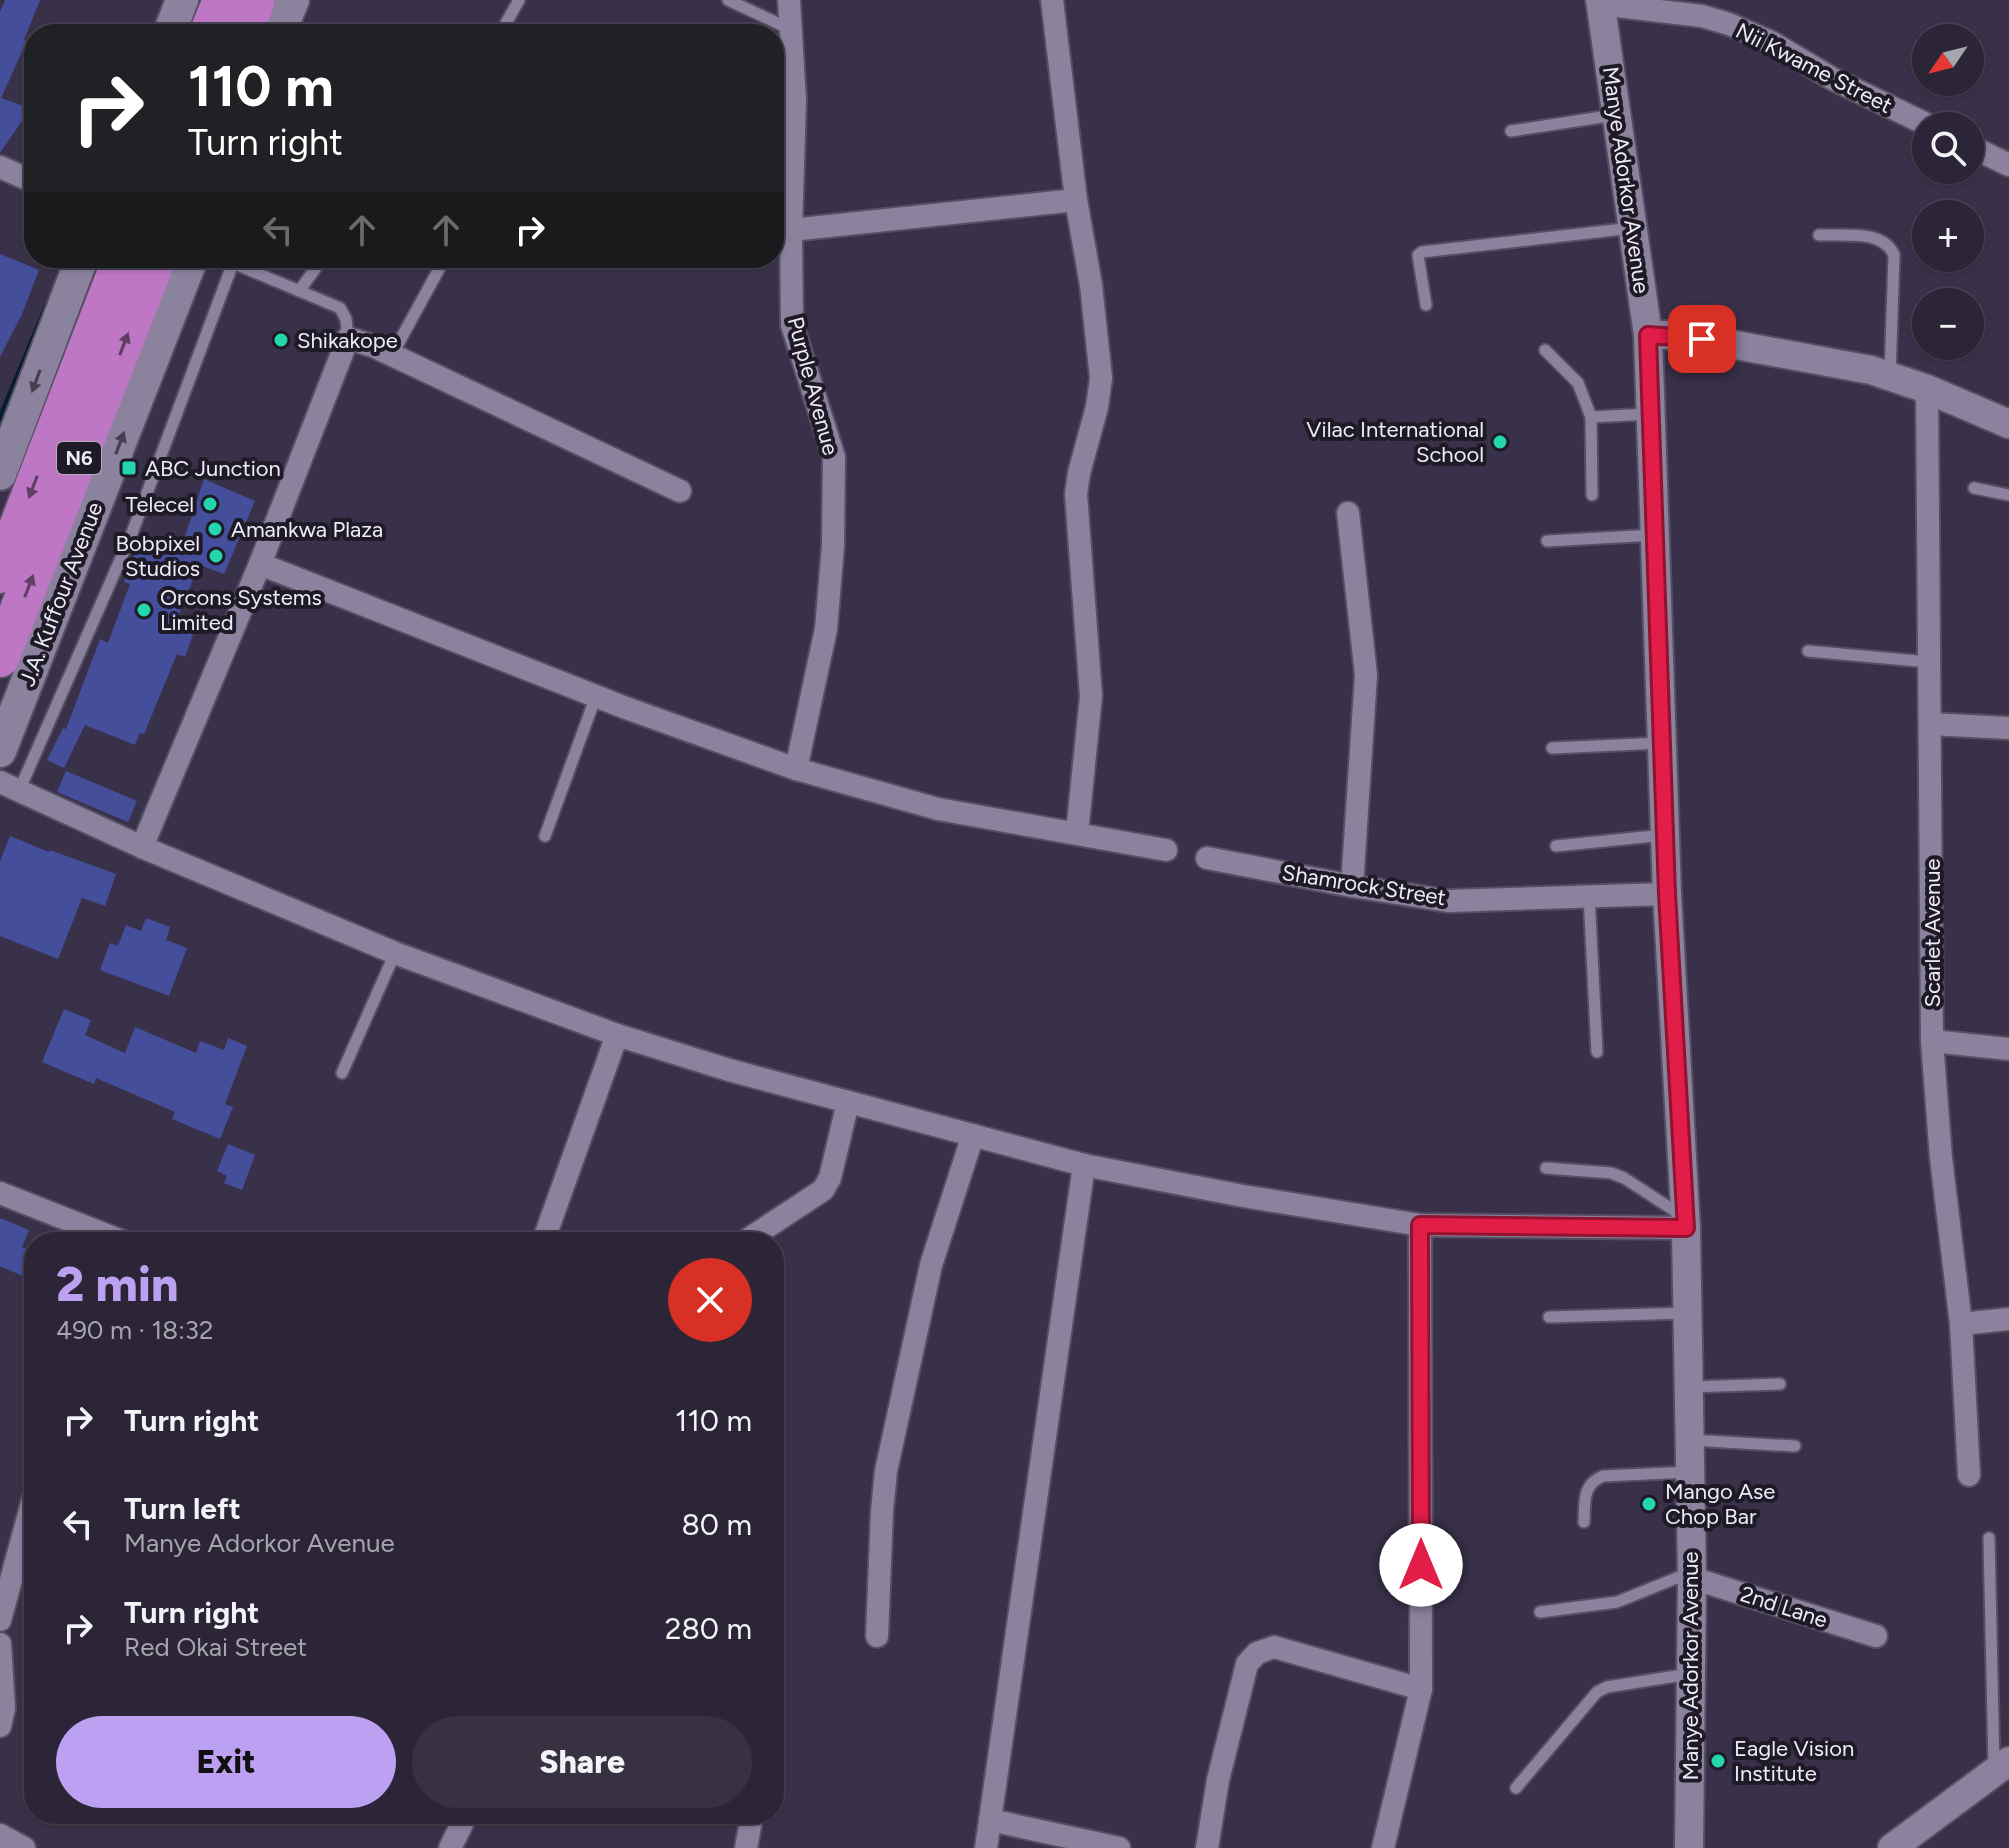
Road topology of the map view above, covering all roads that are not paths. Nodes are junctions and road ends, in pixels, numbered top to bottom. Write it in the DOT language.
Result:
graph roads {
  1 [pos="182,0"];
  2 [pos="222,0"];
  3 [pos="256,0"];
  4 [pos="293,0"];
  5 [pos="519,0"];
  6 [pos="728,0"];
  7 [pos="789,0"];
  8 [pos="1052,0"];
  9 [pos="1600,2"];
  10 [pos="173,24"];
  11 [pos="212,24"];
  12 [pos="247,24"];
  13 [pos="283,24"];
  14 [pos="506,24"];
  15 [pos="780,24"];
  16 [pos="784,26"];
  17 [pos="791,29"];
  18 [pos="1616,115"];
  19 [pos="1912,117"];
  20 [pos="1511,131"];
  21 [pos="1984,153"];
  22 [pos="2009,165"];
  23 [pos="0,167"];
  24 [pos="24,178"];
  25 [pos="1076,200"];
  26 [pos="1632,228"];
  27 [pos="791,230"];
  28 [pos="1819,235"];
  29 [pos="78,268"];
  30 [pos="118,268"];
  31 [pos="153,268"];
  32 [pos="188,268"];
  33 [pos="231,268"];
  34 [pos="245,268"];
  35 [pos="316,268"];
  36 [pos="440,268"];
  37 [pos="299,291"];
  38 [pos="1426,305"];
  39 [pos="1648,335"];
  40 [pos="348,338"];
  41 [pos="1545,350"];
  42 [pos="392,356"];
  43 [pos="1890,376"];
  44 [pos="1927,389"];
  45 [pos="1651,414"];
  46 [pos="1591,417"];
  47 [pos="2009,424"];
  48 [pos="0,474"];
  49 [pos="1974,488"];
  50 [pos="680,491"];
  51 [pos="1592,495"];
  52 [pos="2009,495"];
  53 [pos="1348,513"];
  54 [pos="1655,535"];
  55 [pos="1547,541"];
  56 [pos="260,564"];
  57 [pos="0,574"];
  58 [pos="1808,651"];
  59 [pos="0,658"];
  60 [pos="1929,662"];
  61 [pos="596,696"];
  62 [pos="1930,724"];
  63 [pos="2009,728"];
  64 [pos="1662,743"];
  65 [pos="1552,748"];
  66 [pos="0,751"];
  67 [pos="796,769"];
  68 [pos="9,786"];
  69 [pos="1077,833"];
  70 [pos="1665,835"];
  71 [pos="545,836"];
  72 [pos="1556,846"];
  73 [pos="142,847"];
  74 [pos="1166,850"];
  75 [pos="1207,858"];
  76 [pos="1352,886"];
  77 [pos="1667,894"];
  78 [pos="1589,896"];
  79 [pos="395,953"];
  80 [pos="617,1035"];
  81 [pos="1932,1041"];
  82 [pos="2009,1049"];
  83 [pos="1597,1052"];
  84 [pos="342,1073"];
  85 [pos="848,1102"];
  86 [pos="973,1135"];
  87 [pos="1084,1165"];
  88 [pos="1546,1168"];
  89 [pos="0,1193"];
  90 [pos="1686,1223"];
  91 [pos="1420,1225"];
  92 [pos="80,1232"];
  93 [pos="547,1232"];
  94 [pos="759,1232"];
  95 [pos="1687,1313"];
  96 [pos="1549,1317"];
  97 [pos="2009,1319"];
  98 [pos="1961,1324"];
  99 [pos="1780,1384"];
  100 [pos="1689,1387"];
  101 [pos="1690,1440"];
  102 [pos="1795,1446"];
  103 [pos="1690,1472"];
  104 [pos="1969,1475"];
  105 [pos="1584,1522"];
  106 [pos="24,1532"];
  107 [pos="1989,1538"];
  108 [pos="1692,1575"];
  109 [pos="1540,1612"];
  110 [pos="0,1617"];
  111 [pos="877,1636"];
  112 [pos="1876,1636"];
  113 [pos="0,1644"];
  114 [pos="1691,1674"];
  115 [pos="1421,1689"];
  116 [pos="0,1726"];
  117 [pos="2002,1766"];
  118 [pos="1516,1788"];
  119 [pos="990,1820"];
  120 [pos="462,1824"];
  121 [pos="750,1824"];
  122 [pos="0,1835"];
  123 [pos="1902,1846"];
  124 [pos="24,1848"];
  125 [pos="450,1848"];
  126 [pos="746,1848"];
  127 [pos="986,1848"];
  128 [pos="1119,1848"];
  129 [pos="1207,1848"];
  130 [pos="1383,1848"];
  131 [pos="1689,1848"];
  1 -- 10 [label="main road"];
  2 -- 11 [label="highway"];
  3 -- 12 [label="highway"];
  4 -- 13 [label="main road"];
  5 -- 14 [label="lane"];
  6 -- 15 [label="lane"];
  7 -- 17 [label="street, Purple Avenue"];
  8 -- 25 [label="street"];
  9 -- 18 [label="street, Manye Adorkor Avenue"];
  9 -- 19 [label="street, Nii Kwame Street"];
  16 -- 17 [label="lane"];
  17 -- 27 [label="street, Purple Avenue"];
  18 -- 20 [label="lane"];
  18 -- 26 [label="street, Manye Adorkor Avenue"];
  21 -- 22 [label="street"];
  23 -- 24 [label="street"];
  25 -- 27 [label="street"];
  25 -- 69 [label="street"];
  26 -- 38 [label="lane"];
  26 -- 39 [label="street, Manye Adorkor Avenue"];
  27 -- 67 [label="street, Purple Avenue"];
  28 -- 43 [label="lane"];
  29 -- 48 [label="main road, one-way"];
  30 -- 57 [label="highway, N6, one-way"];
  59 -- 31 [label="highway, N6, one-way"];
  66 -- 32 [label="main road, J.A. Kuffour Avenue, one-way"];
  33 -- 68 [label="lane"];
  34 -- 37 [label="lane"];
  35 -- 37 [label="lane"];
  36 -- 42 [label="lane"];
  37 -- 40 [label="lane"];
  39 -- 43 [label="street"];
  39 -- 45 [label="street, Manye Adorkor Avenue"];
  40 -- 42 [label="street"];
  40 -- 56 [label="street"];
  41 -- 46 [label="lane"];
  42 -- 50 [label="street"];
  43 -- 44 [label="street"];
  44 -- 47 [label="street"];
  44 -- 60 [label="street, Scarlet Avenue"];
  45 -- 46 [label="lane"];
  45 -- 54 [label="street, Manye Adorkor Avenue"];
  46 -- 51 [label="lane"];
  49 -- 52 [label="lane"];
  53 -- 76 [label="street"];
  54 -- 55 [label="lane"];
  54 -- 64 [label="street, Manye Adorkor Avenue"];
  56 -- 61 [label="street"];
  56 -- 73 [label="street"];
  58 -- 60 [label="lane"];
  60 -- 62 [label="street, Scarlet Avenue"];
  61 -- 67 [label="street"];
  61 -- 71 [label="lane"];
  62 -- 63 [label="street"];
  62 -- 81 [label="street, Scarlet Avenue"];
  64 -- 65 [label="lane"];
  64 -- 70 [label="street, Manye Adorkor Avenue"];
  67 -- 69 [label="street"];
  68 -- 73 [label="street"];
  69 -- 74 [label="street"];
  70 -- 72 [label="lane"];
  70 -- 77 [label="street, Manye Adorkor Avenue"];
  73 -- 79 [label="street"];
  75 -- 76 [label="street, Shamrock Street"];
  76 -- 78 [label="street, Shamrock Street"];
  77 -- 78 [label="street, Shamrock Street"];
  77 -- 90 [label="street, Manye Adorkor Avenue"];
  78 -- 83 [label="lane"];
  79 -- 80 [label="street"];
  79 -- 84 [label="lane"];
  80 -- 85 [label="street"];
  80 -- 93 [label="street"];
  81 -- 82 [label="street"];
  81 -- 98 [label="street, Scarlet Avenue"];
  85 -- 86 [label="street"];
  85 -- 94 [label="street"];
  86 -- 87 [label="street"];
  86 -- 111 [label="street"];
  87 -- 91 [label="street"];
  87 -- 119 [label="street"];
  88 -- 90 [label="lane"];
  89 -- 92 [label="street"];
  90 -- 91 [label="street"];
  90 -- 95 [label="street, Manye Adorkor Avenue"];
  91 -- 115 [label="street"];
  95 -- 96 [label="lane"];
  95 -- 100 [label="street, Manye Adorkor Avenue"];
  97 -- 98 [label="street"];
  98 -- 104 [label="street, Scarlet Avenue"];
  99 -- 100 [label="lane"];
  100 -- 101 [label="street, Manye Adorkor Avenue"];
  101 -- 102 [label="lane"];
  101 -- 103 [label="street, Manye Adorkor Avenue"];
  103 -- 105 [label="lane"];
  103 -- 108 [label="street, Manye Adorkor Avenue"];
  106 -- 110 [label="street"];
  107 -- 117 [label="lane"];
  108 -- 109 [label="lane"];
  108 -- 112 [label="street, 2nd Lane"];
  108 -- 114 [label="street, Manye Adorkor Avenue"];
  113 -- 116 [label="street"];
  114 -- 118 [label="lane"];
  114 -- 131 [label="street, Manye Adorkor Avenue"];
  115 -- 129 [label="street"];
  115 -- 130 [label="street"];
  117 -- 123 [label="street"];
  119 -- 127 [label="street"];
  119 -- 128 [label="street"];
  120 -- 125 [label="street"];
  121 -- 126 [label="street"];
  122 -- 124 [label="street"];
}
